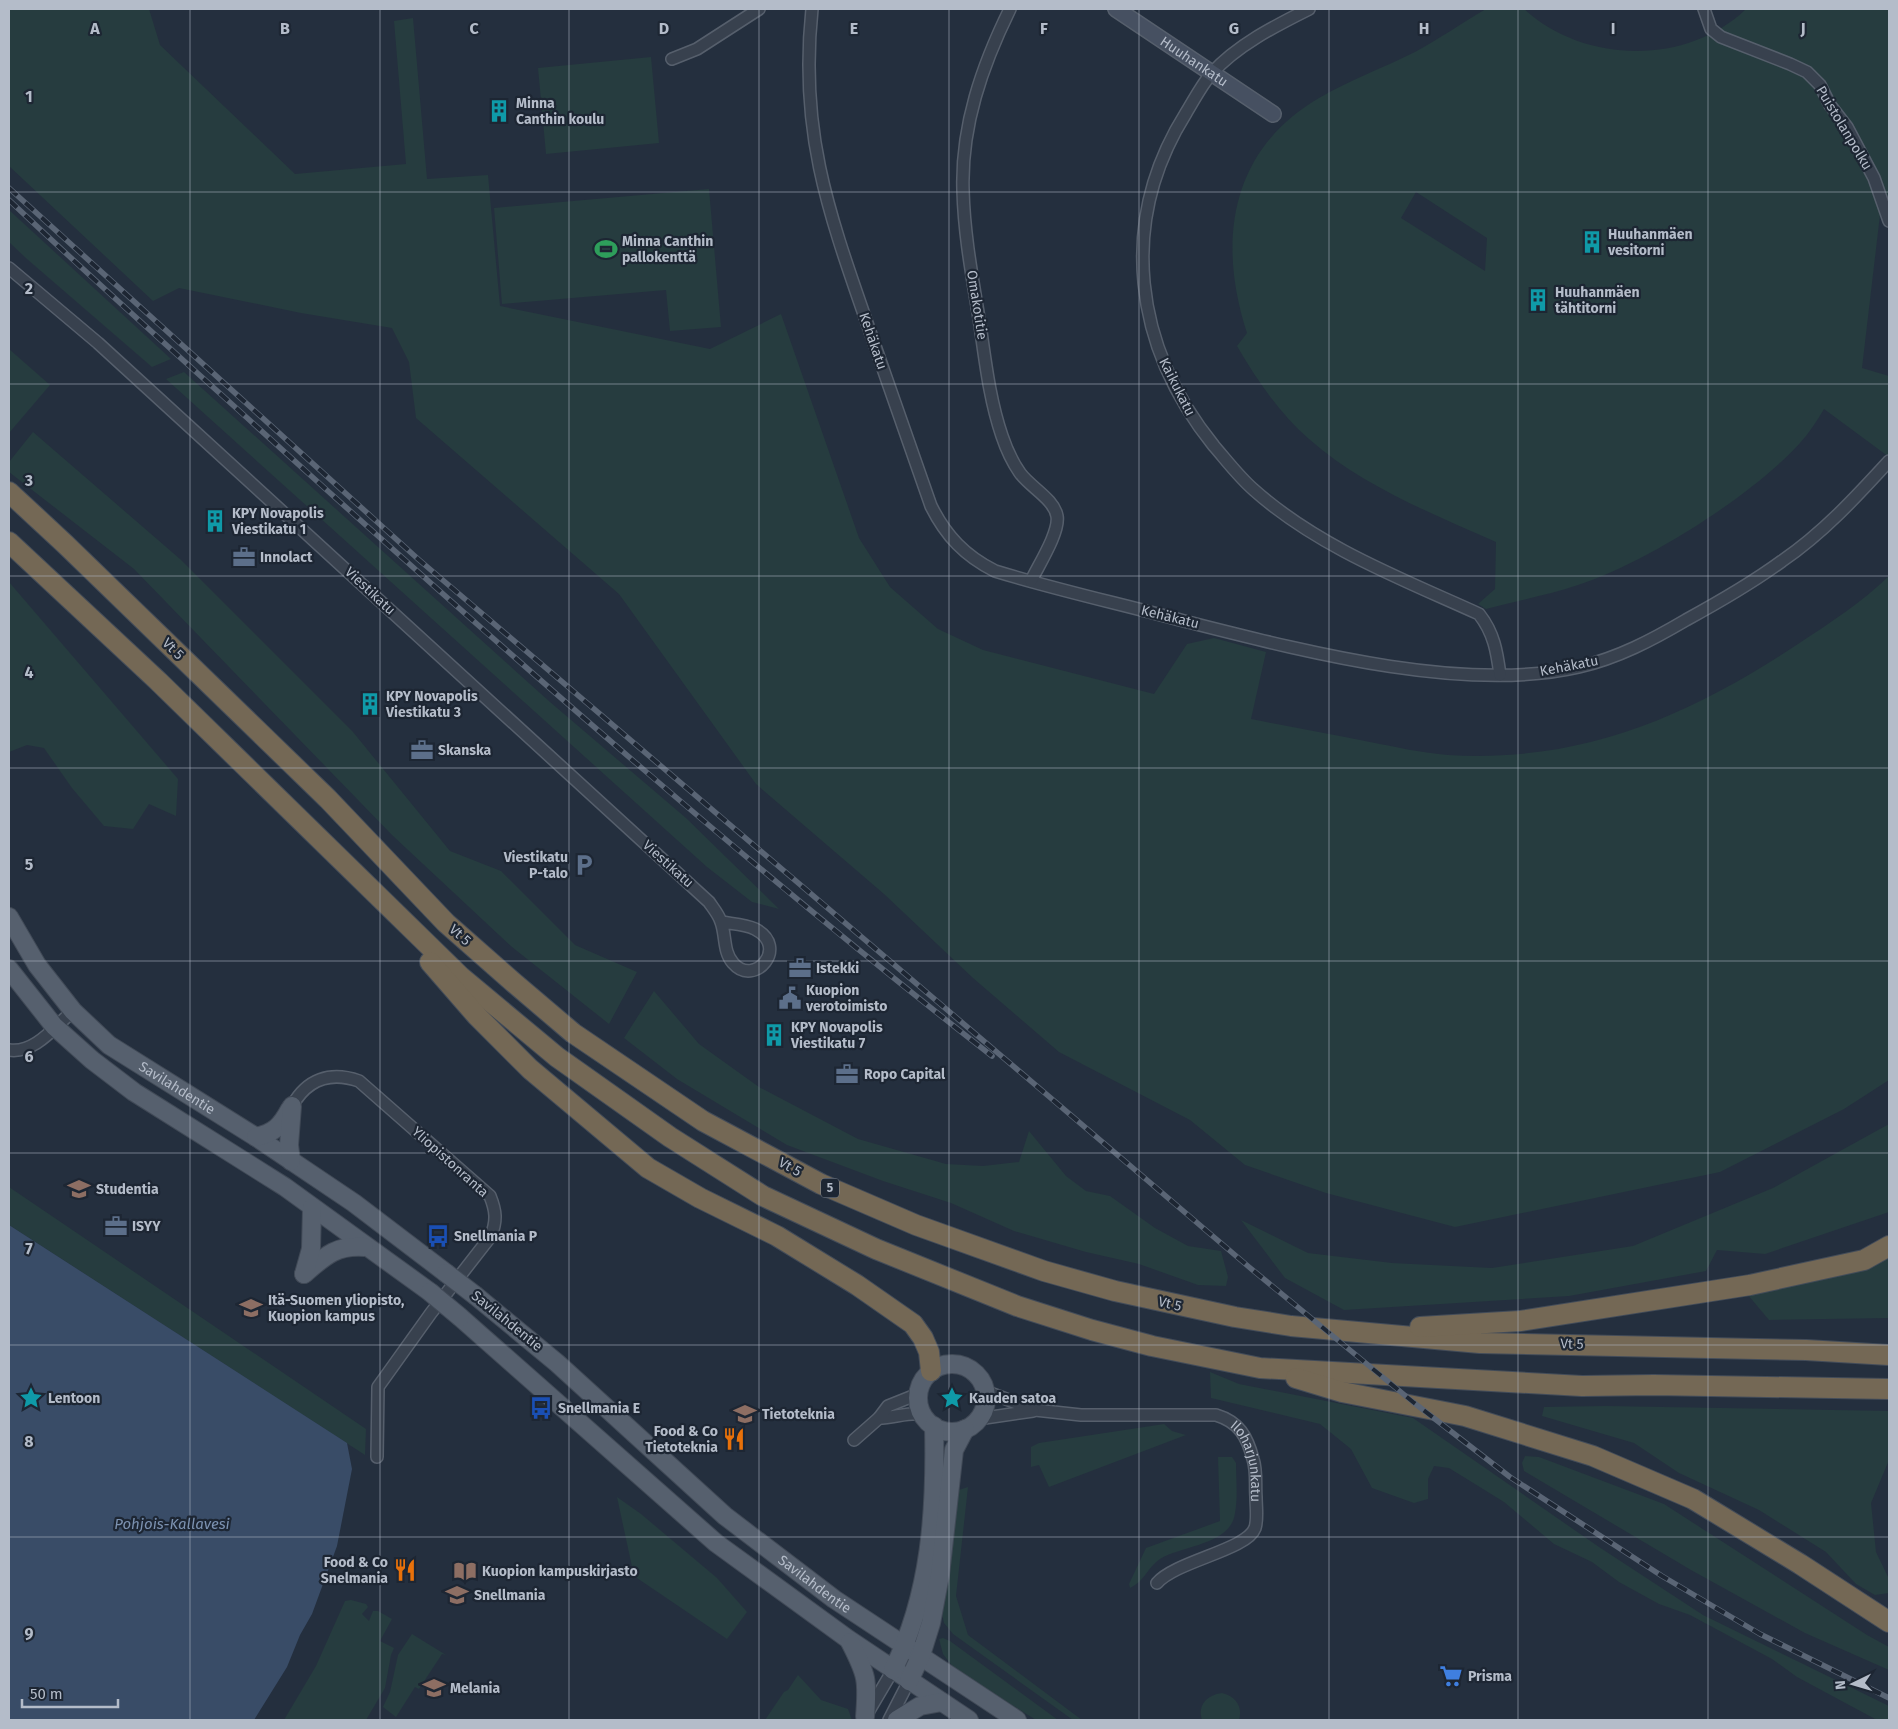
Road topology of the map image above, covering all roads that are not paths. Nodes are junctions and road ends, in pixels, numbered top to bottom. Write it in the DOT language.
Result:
graph roads {
  1 [pos="759,9"];
  2 [pos="812,9"];
  3 [pos="1010,9"];
  4 [pos="1116,9"];
  5 [pos="1309,9"];
  6 [pos="1704,9"];
  7 [pos="672,59"];
  8 [pos="1212,73"];
  9 [pos="1273,114"];
  10 [pos="1889,221"];
  11 [pos="9,268"];
  12 [pos="1889,461"];
  13 [pos="9,492"];
  14 [pos="9,542"];
  15 [pos="1030,582"];
  16 [pos="1500,676"];
  17 [pos="386,905"];
  18 [pos="9,917"];
  19 [pos="721,922"];
  20 [pos="9,969"];
  21 [pos="72,1010"];
  22 [pos="54,1026"];
  23 [pos="9,1050"];
  24 [pos="292,1106"];
  25 [pos="256,1137"];
  26 [pos="291,1161"];
  27 [pos="312,1208"];
  28 [pos="1889,1246"];
  29 [pos="364,1247"];
  30 [pos="1291,1326"];
  31 [pos="1889,1354"];
  32 [pos="1260,1368"];
  33 [pos="931,1371"];
  34 [pos="1889,1389"];
  35 [pos="985,1391"];
  36 [pos="918,1394"];
  37 [pos="1035,1410"];
  38 [pos="879,1418"];
  39 [pos="928,1420"];
  40 [pos="972,1424"];
  41 [pos="854,1440"];
  42 [pos="377,1457"];
  43 [pos="1157,1583"];
  44 [pos="1889,1622"];
  45 [pos="848,1639"];
  46 [pos="905,1647"];
  47 [pos="921,1656"];
  48 [pos="893,1670"];
  49 [pos="909,1681"];
  50 [pos="942,1702"];
  51 [pos="865,1719"];
  52 [pos="889,1720"];
  53 [pos="897,1720"];
  54 [pos="969,1720"];
  55 [pos="1016,1720"];
  1 -- 7 [label="street"];
  2 -- 15 [label="street, Kehäkatu"];
  3 -- 15 [label="street, Omakotitie"];
  4 -- 8 [label="street, Huuhankatu"];
  5 -- 8 [label="street, Kaikukatu"];
  6 -- 10 [label="street, Puistolanpolku"];
  8 -- 9 [label="street, Huuhankatu"];
  8 -- 16 [label="street, Kaikukatu"];
  11 -- 19 [label="street, Viestikatu"];
  12 -- 16 [label="street, Kehäkatu"];
  13 -- 30 [label="highway, Vt 5 / 5"];
  14 -- 17 [label="highway, Vt 5"];
  15 -- 16 [label="street, Kehäkatu"];
  17 -- 32 [label="highway, Vt 5"];
  17 -- 33 [label="highway"];
  18 -- 21 [label="main road, Savilahdentie"];
  19 -- 19 [label="street, Viestikatu"];
  20 -- 22 [label="main road, Savilahdentie"];
  21 -- 22 [label="street"];
  21 -- 25 [label="main road, Savilahdentie"];
  22 -- 23 [label="street"];
  22 -- 27 [label="main road, Savilahdentie"];
  24 -- 25 [label="main road"];
  24 -- 26 [label="main road"];
  24 -- 42 [label="street, Yliopistonranta"];
  25 -- 26 [label="main road, Savilahdentie"];
  26 -- 46 [label="main road, Savilahdentie, bridge"];
  27 -- 29 [label="main road, Savilahdentie"];
  27 -- 29 [label="main road"];
  28 -- 30 [label="highway"];
  29 -- 45 [label="main road, Savilahdentie, bridge"];
  30 -- 31 [label="highway, Vt 5 / 5"];
  32 -- 34 [label="highway, Vt 5"];
  32 -- 44 [label="highway"];
  33 -- 35 [label="main road"];
  33 -- 36 [label="main road"];
  35 -- 37 [label="street, Iloharjunkatu"];
  35 -- 40 [label="main road"];
  36 -- 38 [label="street"];
  36 -- 39 [label="main road"];
  37 -- 40 [label="street, Iloharjunkatu"];
  37 -- 43 [label="street, Iloharjunkatu"];
  38 -- 39 [label="street"];
  38 -- 41 [label="street"];
  39 -- 40 [label="main road"];
  39 -- 46 [label="main road"];
  40 -- 47 [label="main road"];
  45 -- 48 [label="main road, Savilahdentie"];
  45 -- 51 [label="main road"];
  46 -- 47 [label="main road, Savilahdentie"];
  46 -- 48 [label="main road"];
  47 -- 49 [label="main road"];
  47 -- 55 [label="main road, Savilahdentie"];
  48 -- 49 [label="main road, Savilahdentie"];
  48 -- 51 [label="street"];
  49 -- 50 [label="main road, Savilahdentie"];
  49 -- 52 [label="street"];
  50 -- 53 [label="main road"];
  50 -- 54 [label="main road, Savilahdentie"];
}
